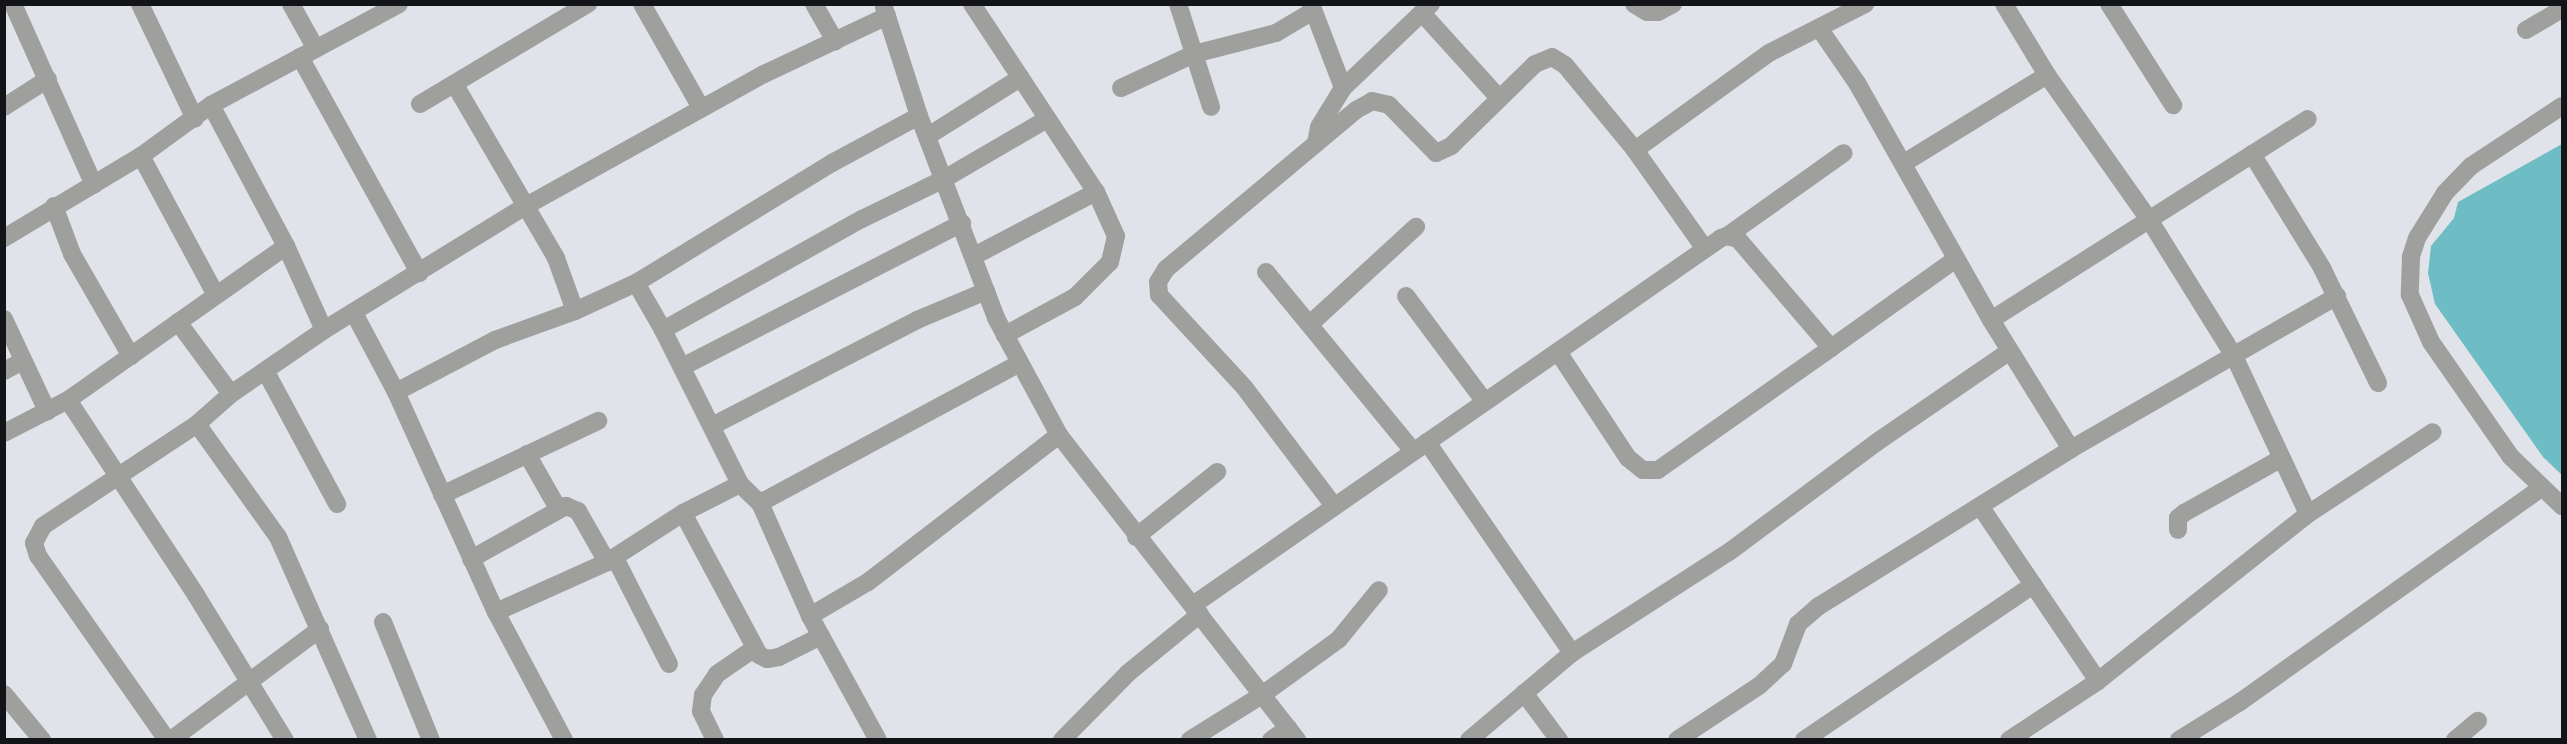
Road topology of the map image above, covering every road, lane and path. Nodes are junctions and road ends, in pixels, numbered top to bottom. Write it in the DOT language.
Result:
graph roads {
  1 [pos="13,4"];
  2 [pos="140,4"];
  3 [pos="291,4"];
  4 [pos="399,4"];
  5 [pos="588,4"];
  6 [pos="642,4"];
  7 [pos="814,4"];
  8 [pos="972,4"];
  9 [pos="1178,4"];
  10 [pos="1634,4"];
  11 [pos="1673,4"];
  12 [pos="1865,4"];
  13 [pos="2004,4"];
  14 [pos="2109,4"];
  15 [pos="1312,8"];
  16 [pos="1427,9"];
  17 [pos="2562,9"];
  18 [pos="885,10"];
  19 [pos="1819,28"];
  20 [pos="2526,30"];
  21 [pos="835,41"];
  22 [pos="308,53"];
  23 [pos="1194,54"];
  24 [pos="2047,75"];
  25 [pos="1020,78"];
  26 [pos="48,79"];
  27 [pos="455,85"];
  28 [pos="1121,88"];
  29 [pos="1343,88"];
  30 [pos="1499,98"];
  31 [pos="420,104"];
  32 [pos="211,105"];
  33 [pos="2173,105"];
  34 [pos="2562,106"];
  35 [pos="4,107"];
  36 [pos="1211,107"];
  37 [pos="701,108"];
  38 [pos="919,116"];
  39 [pos="195,119"];
  40 [pos="1047,119"];
  41 [pos="2308,119"];
  42 [pos="928,136"];
  43 [pos="1316,143"];
  44 [pos="1635,150"];
  45 [pos="1844,153"];
  46 [pos="2252,154"];
  47 [pos="141,156"];
  48 [pos="1904,163"];
  49 [pos="944,179"];
  50 [pos="94,185"];
  51 [pos="1096,192"];
  52 [pos="54,206"];
  53 [pos="524,207"];
  54 [pos="2150,220"];
  55 [pos="962,223"];
  56 [pos="1416,227"];
  57 [pos="1728,236"];
  58 [pos="4,238"];
  59 [pos="285,246"];
  60 [pos="1705,249"];
  61 [pos="974,256"];
  62 [pos="1956,259"];
  63 [pos="1266,272"];
  64 [pos="419,273"];
  65 [pos="636,283"];
  66 [pos="986,291"];
  67 [pos="216,295"];
  68 [pos="1406,296"];
  69 [pos="2337,296"];
  70 [pos="575,311"];
  71 [pos="354,313"];
  72 [pos="4,320"];
  73 [pos="1991,321"];
  74 [pos="178,322"];
  75 [pos="1310,324"];
  76 [pos="324,330"];
  77 [pos="663,330"];
  78 [pos="1005,335"];
  79 [pos="1831,348"];
  80 [pos="2010,351"];
  81 [pos="1558,352"];
  82 [pos="131,356"];
  83 [pos="2234,356"];
  84 [pos="23,361"];
  85 [pos="1020,363"];
  86 [pos="682,367"];
  87 [pos="4,370"];
  88 [pos="266,372"];
  89 [pos="2378,383"];
  90 [pos="396,392"];
  91 [pos="231,394"];
  92 [pos="68,400"];
  93 [pos="1485,402"];
  94 [pos="47,411"];
  95 [pos="597,421"];
  96 [pos="197,424"];
  97 [pos="712,426"];
  98 [pos="2433,432"];
  99 [pos="4,433"];
  100 [pos="1059,435"];
  101 [pos="1420,447"];
  102 [pos="2071,449"];
  103 [pos="527,454"];
  104 [pos="2282,458"];
  105 [pos="1217,472"];
  106 [pos="118,478"];
  107 [pos="740,484"];
  108 [pos="2541,488"];
  109 [pos="442,495"];
  110 [pos="760,503"];
  111 [pos="337,504"];
  112 [pos="1334,506"];
  113 [pos="1980,506"];
  114 [pos="2562,506"];
  115 [pos="559,510"];
  116 [pos="683,513"];
  117 [pos="2308,514"];
  118 [pos="2178,530"];
  119 [pos="1136,537"];
  120 [pos="471,560"];
  121 [pos="611,560"];
  122 [pos="2033,585"];
  123 [pos="1379,590"];
  124 [pos="1197,609"];
  125 [pos="496,612"];
  126 [pos="810,616"];
  127 [pos="383,622"];
  128 [pos="320,629"];
  129 [pos="821,636"];
  130 [pos="755,648"];
  131 [pos="1572,653"];
  132 [pos="669,664"];
  133 [pos="2098,681"];
  134 [pos="248,683"];
  135 [pos="1524,693"];
  136 [pos="4,694"];
  137 [pos="1262,695"];
  138 [pos="2478,722"];
  139 [pos="1292,734"];
  140 [pos="874,738"];
  141 [pos="42,740"];
  142 [pos="169,740"];
  143 [pos="285,740"];
  144 [pos="368,740"];
  145 [pos="431,740"];
  146 [pos="564,740"];
  147 [pos="715,740"];
  148 [pos="1062,740"];
  149 [pos="1190,740"];
  150 [pos="1271,740"];
  151 [pos="1468,740"];
  152 [pos="1559,740"];
  153 [pos="1677,740"];
  154 [pos="1804,740"];
  155 [pos="2009,740"];
  156 [pos="2179,740"];
  157 [pos="2455,740"];
  1 -- 26 [label="street"];
  2 -- 39 [label="street"];
  3 -- 22 [label="street"];
  4 -- 22 [label="street"];
  5 -- 27 [label="street"];
  6 -- 37 [label="street"];
  7 -- 21 [label="street"];
  8 -- 25 [label="street"];
  9 -- 23 [label="street"];
  10 -- 11 [label="street"];
  12 -- 19 [label="street"];
  13 -- 24 [label="street"];
  14 -- 33 [label="street"];
  15 -- 23 [label="street"];
  15 -- 29 [label="street"];
  16 -- 29 [label="street"];
  16 -- 30 [label="street"];
  17 -- 20 [label="street"];
  18 -- 21 [label="street"];
  18 -- 38 [label="street"];
  19 -- 44 [label="street"];
  19 -- 48 [label="street"];
  21 -- 37 [label="street"];
  22 -- 32 [label="street"];
  22 -- 64 [label="street"];
  23 -- 28 [label="street"];
  23 -- 36 [label="street"];
  24 -- 48 [label="street"];
  24 -- 54 [label="street"];
  25 -- 40 [label="street"];
  25 -- 42 [label="street"];
  26 -- 35 [label="street"];
  26 -- 50 [label="street"];
  27 -- 31 [label="street"];
  27 -- 53 [label="street"];
  29 -- 43 [label="street"];
  30 -- 43 [label="street"];
  30 -- 44 [label="street"];
  32 -- 39 [label="street"];
  32 -- 59 [label="street"];
  34 -- 108 [label="street"];
  37 -- 53 [label="street"];
  38 -- 42 [label="street"];
  38 -- 65 [label="street"];
  39 -- 47 [label="street"];
  40 -- 49 [label="street"];
  40 -- 51 [label="street"];
  41 -- 46 [label="street"];
  42 -- 49 [label="street"];
  43 -- 112 [label="street"];
  44 -- 60 [label="street"];
  45 -- 57 [label="street"];
  46 -- 54 [label="street"];
  46 -- 69 [label="street"];
  47 -- 50 [label="street"];
  47 -- 67 [label="street"];
  48 -- 62 [label="street"];
  49 -- 55 [label="street"];
  49 -- 77 [label="street"];
  50 -- 52 [label="street"];
  51 -- 61 [label="street"];
  51 -- 78 [label="street"];
  52 -- 58 [label="street"];
  52 -- 82 [label="street"];
  53 -- 64 [label="street"];
  53 -- 70 [label="street"];
  54 -- 73 [label="street"];
  54 -- 83 [label="street"];
  55 -- 61 [label="street"];
  55 -- 86 [label="street"];
  56 -- 75 [label="street"];
  57 -- 60 [label="street"];
  57 -- 79 [label="street"];
  59 -- 67 [label="street"];
  59 -- 76 [label="street"];
  60 -- 81 [label="street"];
  61 -- 66 [label="street"];
  62 -- 73 [label="street"];
  62 -- 79 [label="street"];
  63 -- 75 [label="street"];
  64 -- 71 [label="street"];
  65 -- 70 [label="street"];
  65 -- 77 [label="street"];
  66 -- 78 [label="street"];
  66 -- 97 [label="street"];
  67 -- 74 [label="street"];
  68 -- 93 [label="street"];
  69 -- 83 [label="street"];
  69 -- 89 [label="street"];
  70 -- 90 [label="street"];
  71 -- 76 [label="street"];
  71 -- 90 [label="street"];
  72 -- 84 [label="street"];
  73 -- 80 [label="street"];
  74 -- 82 [label="street"];
  74 -- 91 [label="street"];
  75 -- 101 [label="street"];
  76 -- 88 [label="street"];
  77 -- 86 [label="street"];
  78 -- 85 [label="street"];
  79 -- 81 [label="street"];
  80 -- 102 [label="street"];
  80 -- 131 [label="street"];
  81 -- 93 [label="street"];
  82 -- 92 [label="street"];
  83 -- 102 [label="street"];
  83 -- 104 [label="street"];
  84 -- 87 [label="street"];
  84 -- 94 [label="street"];
  85 -- 100 [label="street"];
  85 -- 110 [label="street"];
  86 -- 97 [label="street"];
  88 -- 91 [label="street"];
  88 -- 111 [label="street"];
  90 -- 109 [label="street"];
  91 -- 96 [label="street"];
  92 -- 94 [label="street"];
  92 -- 106 [label="street"];
  93 -- 101 [label="street"];
  94 -- 99 [label="street"];
  95 -- 103 [label="street"];
  96 -- 106 [label="street"];
  96 -- 128 [label="street"];
  97 -- 107 [label="street"];
  98 -- 117 [label="street"];
  100 -- 119 [label="street"];
  100 -- 126 [label="street"];
  101 -- 112 [label="street"];
  101 -- 131 [label="street"];
  102 -- 113 [label="street"];
  103 -- 109 [label="street"];
  103 -- 115 [label="street"];
  104 -- 117 [label="street"];
  104 -- 118 [label="street"];
  105 -- 119 [label="street"];
  106 -- 134 [label="street"];
  106 -- 142 [label="street"];
  107 -- 110 [label="street"];
  107 -- 116 [label="street"];
  108 -- 114 [label="street"];
  108 -- 156 [label="street"];
  109 -- 120 [label="street"];
  110 -- 126 [label="street"];
  112 -- 124 [label="street"];
  113 -- 122 [label="street"];
  113 -- 153 [label="street"];
  115 -- 120 [label="street"];
  115 -- 121 [label="street"];
  116 -- 121 [label="street"];
  116 -- 130 [label="street"];
  117 -- 133 [label="street"];
  119 -- 124 [label="street"];
  120 -- 125 [label="street"];
  121 -- 125 [label="street"];
  121 -- 132 [label="street"];
  122 -- 133 [label="street"];
  122 -- 154 [label="street"];
  123 -- 137 [label="street"];
  124 -- 137 [label="street"];
  124 -- 148 [label="street"];
  125 -- 146 [label="street"];
  126 -- 129 [label="street"];
  127 -- 145 [label="street"];
  128 -- 134 [label="street"];
  128 -- 144 [label="street"];
  129 -- 130 [label="street"];
  129 -- 140 [label="street"];
  130 -- 147 [label="street"];
  131 -- 135 [label="street"];
  133 -- 155 [label="street"];
  134 -- 142 [label="street"];
  134 -- 143 [label="street"];
  135 -- 151 [label="street"];
  135 -- 152 [label="street"];
  136 -- 141 [label="street"];
  137 -- 139 [label="street"];
  137 -- 149 [label="street"];
  138 -- 157 [label="street"];
  139 -- 150 [label="street"];
}
